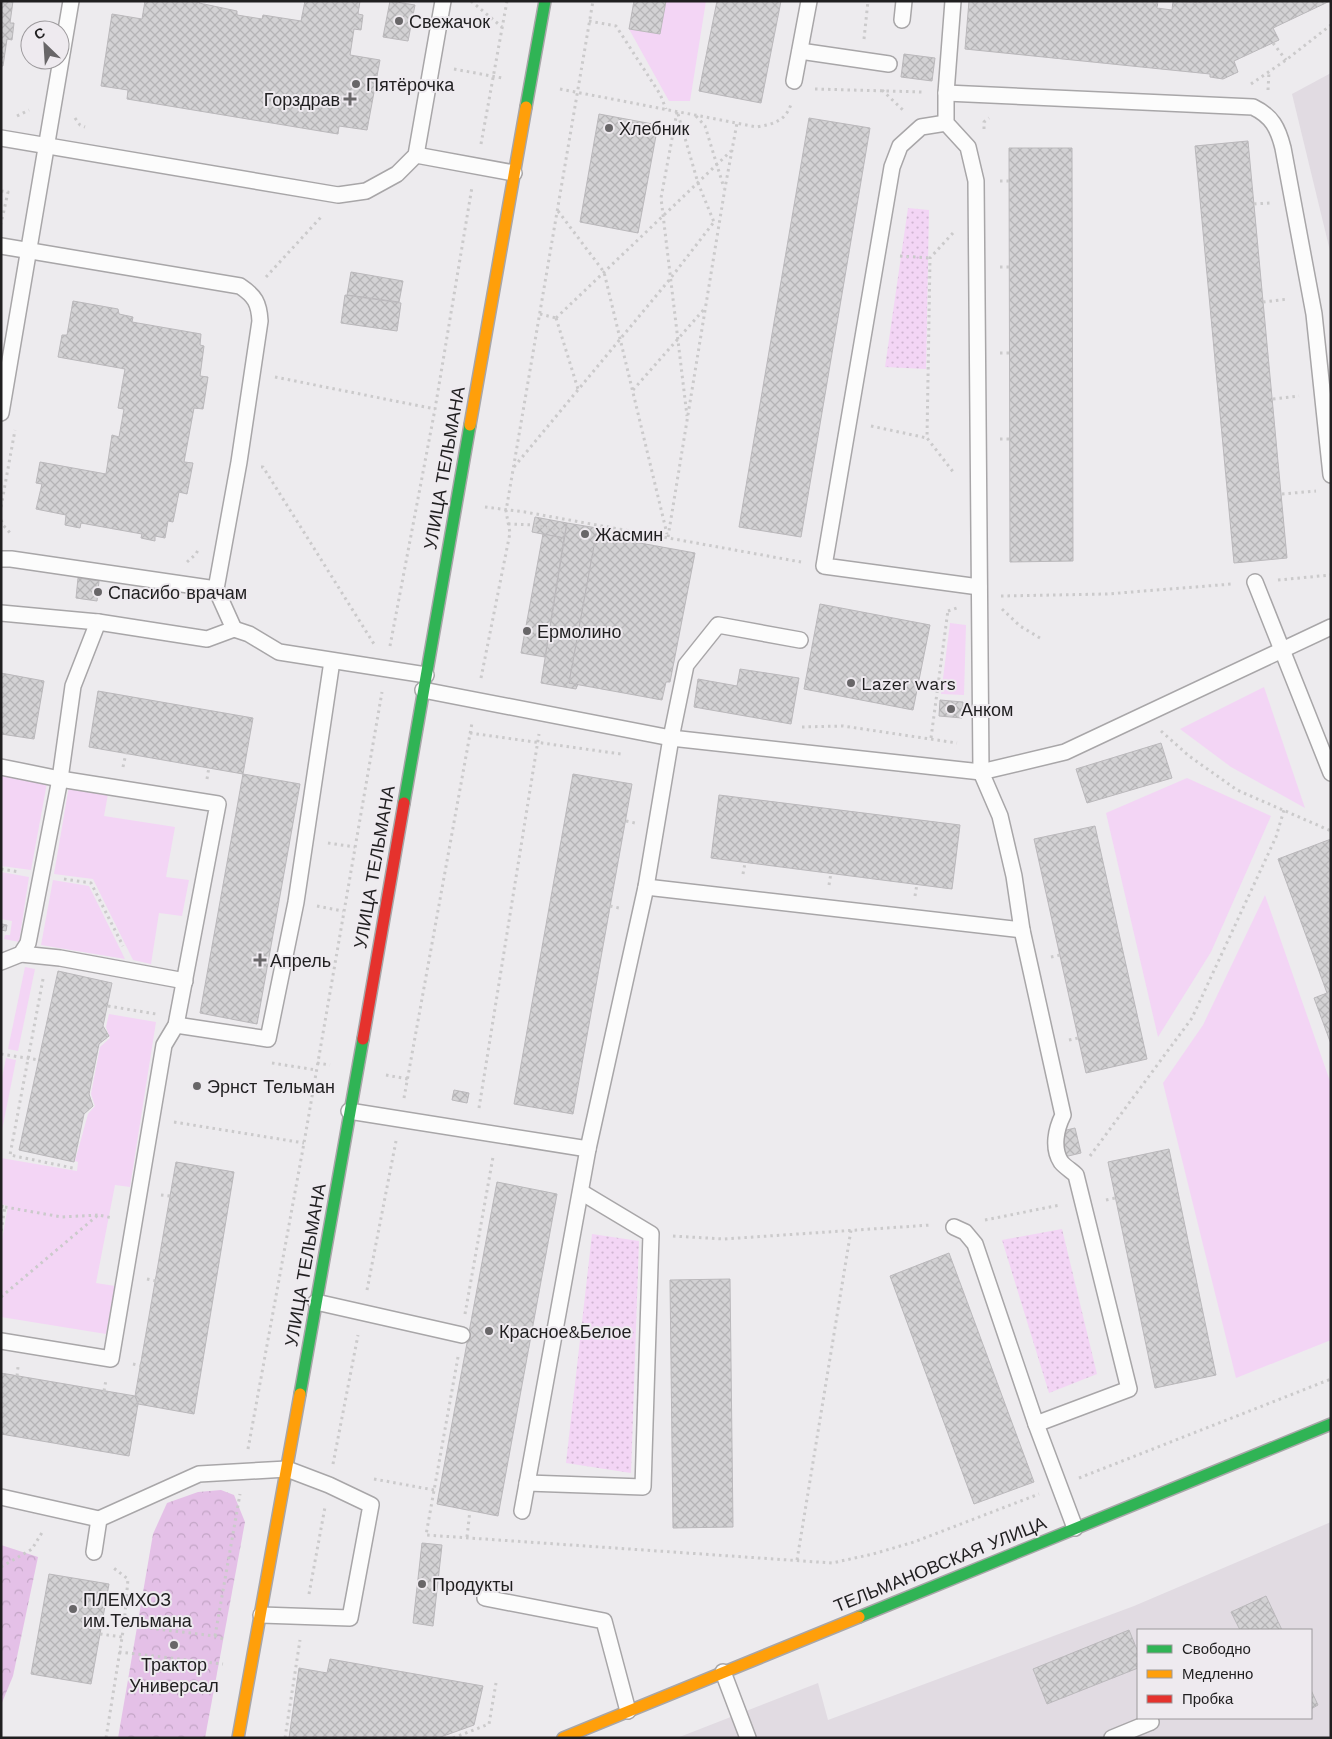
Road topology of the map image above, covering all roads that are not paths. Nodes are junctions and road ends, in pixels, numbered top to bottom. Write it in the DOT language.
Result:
graph roads {
  1 [pos="71,1"];
  2 [pos="443,1"];
  3 [pos="545,1"];
  4 [pos="808,1"];
  5 [pos="904,1"];
  6 [pos="954,1"];
  7 [pos="902,20"];
  8 [pos="800,51"];
  9 [pos="889,64"];
  10 [pos="794,85"];
  11 [pos="946,93"];
  12 [pos="946,123"];
  13 [pos="1,138"];
  14 [pos="46,146"];
  15 [pos="416,155"];
  16 [pos="514,173"];
  17 [pos="1,246"];
  18 [pos="29,251"];
  19 [pos="1,413"];
  20 [pos="1331,475"];
  21 [pos="1,560"];
  22 [pos="1255,582"];
  23 [pos="216,588"];
  24 [pos="983,594"];
  25 [pos="1,613"];
  26 [pos="98,622"];
  27 [pos="1331,627"];
  28 [pos="234,629"];
  29 [pos="800,640"];
  30 [pos="1282,650"];
  31 [pos="332,661"];
  32 [pos="424,683"];
  33 [pos="671,738"];
  34 [pos="1,767"];
  35 [pos="981,772"];
  36 [pos="1331,773"];
  37 [pos="60,778"];
  38 [pos="646,887"];
  39 [pos="1022,930"];
  40 [pos="21,954"];
  41 [pos="1,962"];
  42 [pos="185,981"];
  43 [pos="177,1021"];
  44 [pos="349,1112"];
  45 [pos="588,1149"];
  46 [pos="581,1192"];
  47 [pos="959,1229"];
  48 [pos="316,1302"];
  49 [pos="462,1334"];
  50 [pos="1,1340"];
  51 [pos="1036,1424"];
  52 [pos="1331,1424"];
  53 [pos="287,1469"];
  54 [pos="527,1483"];
  55 [pos="1,1497"];
  56 [pos="522,1512"];
  57 [pos="99,1519"];
  58 [pos="1074,1528"];
  59 [pos="94,1552"];
  60 [pos="485,1598"];
  61 [pos="261,1615"];
  62 [pos="723,1672"];
  63 [pos="628,1711"];
  64 [pos="1152,1722"];
  65 [pos="238,1738"];
  66 [pos="562,1738"];
  67 [pos="748,1738"];
  68 [pos="1112,1738"];
  1 -- 14 [label="lane"];
  2 -- 15 [label="lane"];
  3 -- 16 [label="main road, УЛИЦА ТЕЛЬМАНА"];
  4 -- 8 [label="lane"];
  5 -- 7 [label="lane"];
  6 -- 11 [label="lane"];
  8 -- 9 [label="lane"];
  8 -- 10 [label="lane"];
  11 -- 12 [label="lane"];
  11 -- 20 [label="lane"];
  12 -- 24 [label="lane"];
  12 -- 24 [label="lane"];
  13 -- 14 [label="lane"];
  14 -- 15 [label="lane"];
  14 -- 18 [label="lane"];
  15 -- 16 [label="lane"];
  16 -- 32 [label="main road, УЛИЦА ТЕЛЬМАНА"];
  17 -- 18 [label="lane"];
  18 -- 19 [label="lane"];
  18 -- 23 [label="lane"];
  21 -- 23 [label="lane"];
  22 -- 30 [label="lane"];
  23 -- 28 [label="lane"];
  24 -- 35 [label="lane"];
  25 -- 26 [label="lane"];
  26 -- 28 [label="lane"];
  26 -- 37 [label="lane"];
  27 -- 30 [label="lane"];
  28 -- 31 [label="lane"];
  29 -- 33 [label="lane"];
  30 -- 35 [label="lane"];
  30 -- 36 [label="lane"];
  31 -- 32 [label="lane"];
  31 -- 43 [label="lane"];
  32 -- 33 [label="lane"];
  32 -- 44 [label="main road, УЛИЦА ТЕЛЬМАНА"];
  33 -- 35 [label="lane"];
  33 -- 38 [label="lane"];
  34 -- 37 [label="lane"];
  35 -- 39 [label="lane"];
  37 -- 40 [label="lane"];
  37 -- 42 [label="lane"];
  38 -- 39 [label="lane"];
  38 -- 45 [label="lane"];
  39 -- 51 [label="lane"];
  40 -- 41 [label="lane"];
  40 -- 42 [label="lane"];
  42 -- 43 [label="lane"];
  43 -- 50 [label="lane"];
  44 -- 45 [label="lane"];
  44 -- 48 [label="main road, УЛИЦА ТЕЛЬМАНА"];
  45 -- 46 [label="lane"];
  46 -- 54 [label="lane"];
  46 -- 54 [label="lane"];
  47 -- 51 [label="lane"];
  48 -- 49 [label="lane"];
  48 -- 53 [label="main road, УЛИЦА ТЕЛЬМАНА"];
  51 -- 58 [label="lane"];
  52 -- 58 [label="main road, ТЕЛЬМАНОВСКАЯ УЛИЦА"];
  53 -- 57 [label="lane"];
  53 -- 61 [label="main road, УЛИЦА ТЕЛЬМАНА"];
  53 -- 61 [label="lane"];
  54 -- 56 [label="lane"];
  55 -- 57 [label="lane"];
  57 -- 59 [label="lane"];
  58 -- 62 [label="main road, ТЕЛЬМАНОВСКАЯ УЛИЦА"];
  60 -- 63 [label="lane"];
  61 -- 65 [label="main road, УЛИЦА ТЕЛЬМАНА"];
  62 -- 63 [label="main road, ТЕЛЬМАНОВСКАЯ УЛИЦА"];
  62 -- 67 [label="lane"];
  63 -- 66 [label="main road, ТЕЛЬМАНОВСКАЯ УЛИЦА"];
  64 -- 68 [label="lane"];
}
